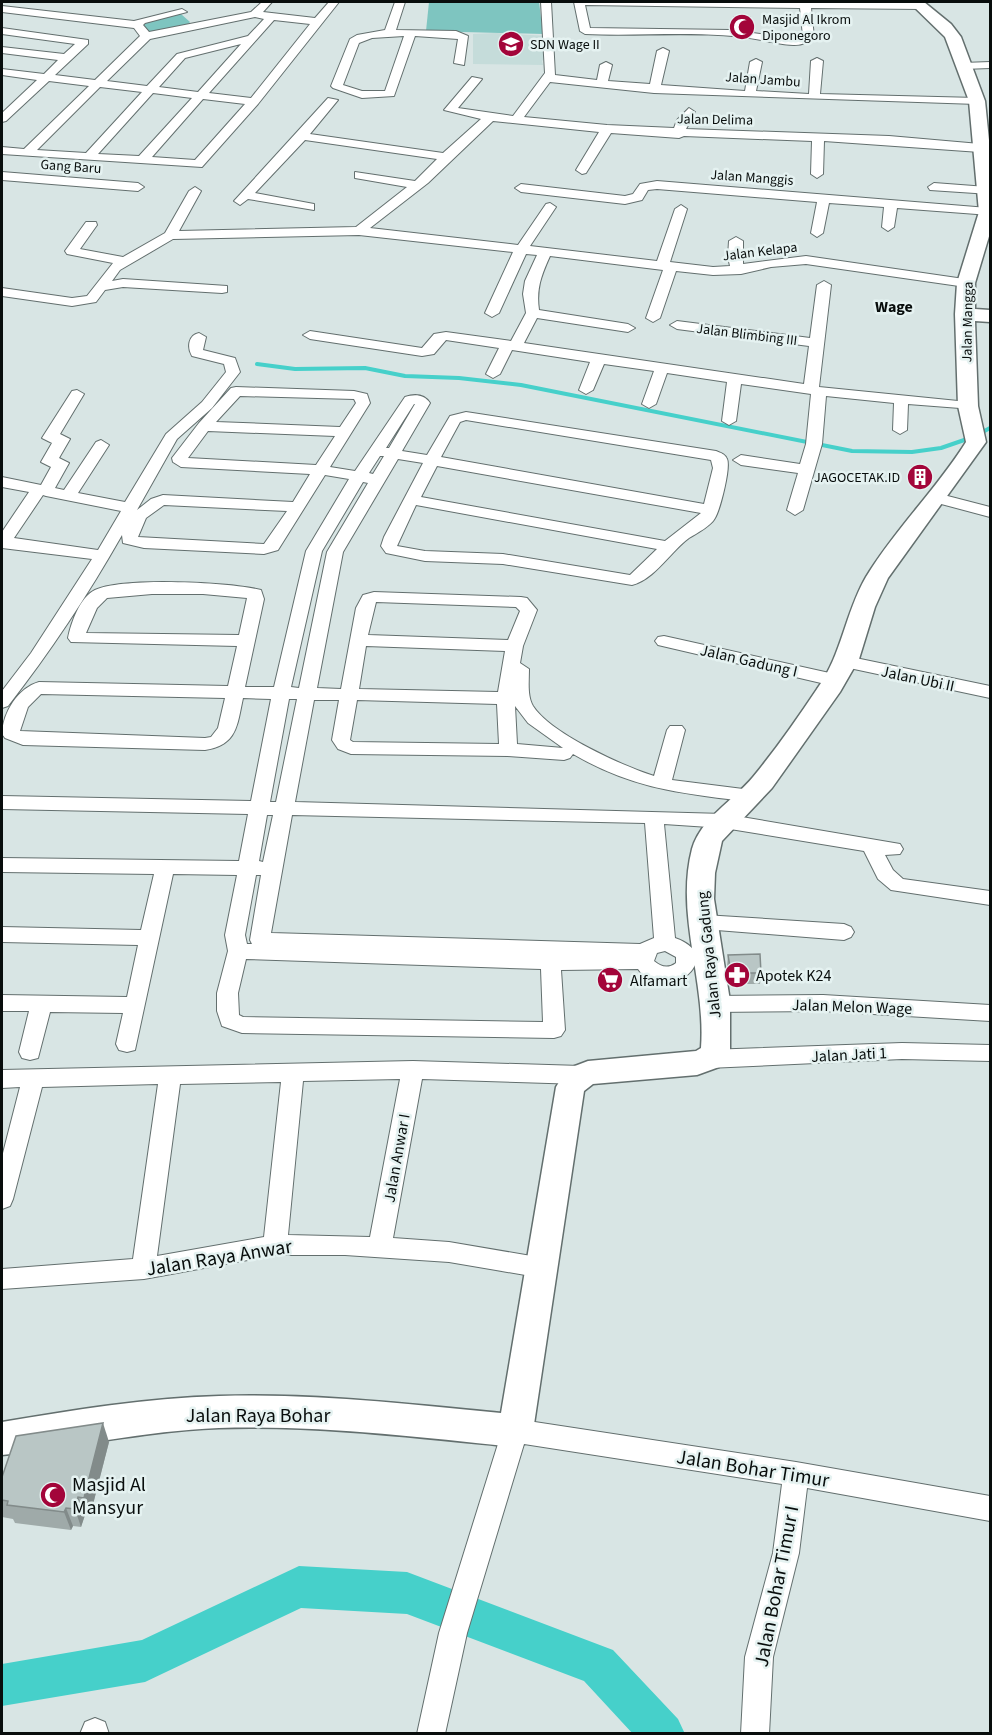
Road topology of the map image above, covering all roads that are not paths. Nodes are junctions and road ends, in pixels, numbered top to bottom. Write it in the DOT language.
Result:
graph roads {
  1 [pos="258,2"];
  2 [pos="267,2"];
  3 [pos="334,2"];
  4 [pos="400,2"];
  5 [pos="546,2"];
  6 [pos="579,2"];
  7 [pos="585,2"];
  8 [pos="172,3"];
  9 [pos="918,4"];
  10 [pos="805,5"];
  11 [pos="2,7"];
  12 [pos="186,10"];
  13 [pos="255,14"];
  14 [pos="272,16"];
  15 [pos="318,22"];
  16 [pos="139,23"];
  17 [pos="198,25"];
  18 [pos="2,31"];
  19 [pos="389,34"];
  20 [pos="410,34"];
  21 [pos="146,36"];
  22 [pos="253,38"];
  23 [pos="2,51"];
  24 [pos="663,51"];
  25 [pos="67,58"];
  26 [pos="817,61"];
  27 [pos="756,62"];
  28 [pos="460,63"];
  29 [pos="606,65"];
  30 [pos="990,65"];
  31 [pos="963,66"];
  32 [pos="2,72"];
  33 [pos="46,78"];
  34 [pos="549,78"];
  35 [pos="476,79"];
  36 [pos="849,82"];
  37 [pos="95,84"];
  38 [pos="601,84"];
  39 [pos="149,90"];
  40 [pos="654,90"];
  41 [pos="750,93"];
  42 [pos="199,96"];
  43 [pos="814,97"];
  44 [pos="853,99"];
  45 [pos="332,100"];
  46 [pos="977,101"];
  47 [pos="254,102"];
  48 [pos="689,112"];
  49 [pos="490,117"];
  50 [pos="2,118"];
  51 [pos="516,120"];
  52 [pos="607,129"];
  53 [pos="679,134"];
  54 [pos="302,136"];
  55 [pos="818,137"];
  56 [pos="984,138"];
  57 [pos="2,151"];
  58 [pos="27,153"];
  59 [pos="447,157"];
  60 [pos="88,158"];
  61 [pos="142,161"];
  62 [pos="582,170"];
  63 [pos="817,174"];
  64 [pos="359,175"];
  65 [pos="2,176"];
  66 [pos="418,185"];
  67 [pos="138,187"];
  68 [pos="934,187"];
  69 [pos="988,187"];
  70 [pos="521,188"];
  71 [pos="195,191"];
  72 [pos="824,198"];
  73 [pos="891,203"];
  74 [pos="310,207"];
  75 [pos="550,207"];
  76 [pos="681,209"];
  77 [pos="988,212"];
  78 [pos="91,225"];
  79 [pos="888,226"];
  80 [pos="359,231"];
  81 [pos="817,233"];
  82 [pos="170,236"];
  83 [pos="736,241"];
  84 [pos="521,250"];
  85 [pos="545,252"];
  86 [pos="124,261"];
  87 [pos="667,266"];
  88 [pos="741,270"];
  89 [pos="966,283"];
  90 [pos="824,285"];
  91 [pos="103,286"];
  92 [pos="222,289"];
  93 [pos="2,292"];
  94 [pos="532,308"];
  95 [pos="492,313"];
  96 [pos="965,315"];
  97 [pos="990,316"];
  98 [pos="653,318"];
  99 [pos="677,325"];
  100 [pos="628,328"];
  101 [pos="310,335"];
  102 [pos="199,338"];
  103 [pos="816,343"];
  104 [pos="512,345"];
  105 [pos="599,358"];
  106 [pos="662,368"];
  107 [pos="493,374"];
  108 [pos="735,378"];
  109 [pos="586,390"];
  110 [pos="815,391"];
  111 [pos="77,394"];
  112 [pos="901,400"];
  113 [pos="649,404"];
  114 [pos="729,421"];
  115 [pos="204,426"];
  116 [pos="976,429"];
  117 [pos="900,430"];
  118 [pos="344,432"];
  119 [pos="101,445"];
  120 [pos="741,460"];
  121 [pos="432,461"];
  122 [pos="320,470"];
  123 [pos="807,470"];
  124 [pos="368,478"];
  125 [pos="2,482"];
  126 [pos="43,490"];
  127 [pos="69,495"];
  128 [pos="936,498"];
  129 [pos="412,500"];
  130 [pos="296,507"];
  131 [pos="130,508"];
  132 [pos="711,510"];
  133 [pos="795,510"];
  134 [pos="990,512"];
  135 [pos="2,542"];
  136 [pos="668,546"];
  137 [pos="314,550"];
  138 [pos="335,552"];
  139 [pos="102,556"];
  140 [pos="298,618"];
  141 [pos="323,619"];
  142 [pos="360,640"];
  143 [pos="246,641"];
  144 [pos="664,641"];
  145 [pos="517,654"];
  146 [pos="840,671"];
  147 [pos="234,692"];
  148 [pos="990,692"];
  149 [pos="281,693"];
  150 [pos="308,693"];
  151 [pos="349,694"];
  152 [pos="506,698"];
  153 [pos="2,702"];
  154 [pos="676,730"];
  155 [pos="508,750"];
  156 [pos="564,754"];
  157 [pos="662,783"];
  158 [pos="751,796"];
  159 [pos="2,802"];
  160 [pos="261,807"];
  161 [pos="285,807"];
  162 [pos="654,817"];
  163 [pos="724,821"];
  164 [pos="871,845"];
  165 [pos="893,849"];
  166 [pos="2,865"];
  167 [pos="165,867"];
  168 [pos="248,868"];
  169 [pos="272,868"];
  170 [pos="990,898"];
  171 [pos="704,921"];
  172 [pos="844,932"];
  173 [pos="2,934"];
  174 [pos="150,938"];
  175 [pos="665,943"];
  176 [pos="238,951"];
  177 [pos="398,951"];
  178 [pos="550,957"];
  179 [pos="644,957"];
  180 [pos="697,957"];
  181 [pos="2,1003"];
  182 [pos="41,1004"];
  183 [pos="714,1004"];
  184 [pos="136,1005"];
  185 [pos="990,1013"];
  186 [pos="127,1044"];
  187 [pos="30,1052"];
  188 [pos="990,1053"];
  189 [pos="708,1059"];
  190 [pos="412,1070"];
  191 [pos="293,1071"];
  192 [pos="170,1074"];
  193 [pos="581,1075"];
  194 [pos="33,1078"];
  195 [pos="2,1079"];
  196 [pos="2,1199"];
  197 [pos="275,1245"];
  198 [pos="380,1246"];
  199 [pos="543,1268"];
  200 [pos="144,1269"];
  201 [pos="2,1279"];
  202 [pos="515,1431"];
  203 [pos="2,1439"];
  204 [pos="796,1474"];
  205 [pos="990,1509"];
  206 [pos="431,1734"];
  207 [pos="756,1734"];
  1 -- 12 [label="street"];
  2 -- 13 [label="street"];
  3 -- 15 [label="street"];
  4 -- 19 [label="street"];
  5 -- 34 [label="street"];
  6 -- 10 [label="street"];
  7 -- 10 [label="street"];
  8 -- 12 [label="street"];
  9 -- 10 [label="street"];
  9 -- 31 [label="street"];
  11 -- 16 [label="street"];
  12 -- 16 [label="street"];
  12 -- 17 [label="street"];
  13 -- 14 [label="street"];
  13 -- 17 [label="street"];
  14 -- 15 [label="street"];
  14 -- 22 [label="street"];
  15 -- 47 [label="street"];
  16 -- 21 [label="street"];
  17 -- 21 [label="street"];
  18 -- 25 [label="street"];
  19 -- 20 [label="street"];
  19 -- 20 [label="street"];
  20 -- 28 [label="street"];
  21 -- 37 [label="street"];
  22 -- 39 [label="street"];
  22 -- 42 [label="street"];
  23 -- 25 [label="street"];
  24 -- 40 [label="street"];
  25 -- 33 [label="street"];
  26 -- 43 [label="street"];
  27 -- 41 [label="street"];
  29 -- 38 [label="street"];
  30 -- 31 [label="street"];
  31 -- 46 [label="street, Jalan Mangga"];
  32 -- 33 [label="street"];
  33 -- 37 [label="street"];
  33 -- 50 [label="street"];
  34 -- 38 [label="street, Jalan Jambu"];
  34 -- 51 [label="street"];
  35 -- 49 [label="street, Jalan Delima"];
  36 -- 44 [label="street"];
  37 -- 39 [label="street"];
  37 -- 58 [label="street"];
  38 -- 40 [label="street, Jalan Jambu"];
  39 -- 42 [label="street"];
  39 -- 60 [label="street"];
  40 -- 41 [label="street, Jalan Jambu"];
  41 -- 43 [label="street, Jalan Jambu"];
  42 -- 47 [label="street"];
  42 -- 61 [label="street"];
  43 -- 44 [label="street, Jalan Jambu"];
  44 -- 46 [label="street, Jalan Jambu"];
  45 -- 54 [label="street"];
  46 -- 56 [label="street, Jalan Mangga"];
  47 -- 61 [label="street"];
  48 -- 53 [label="street"];
  49 -- 51 [label="street, Jalan Delima"];
  49 -- 59 [label="street"];
  51 -- 52 [label="street, Jalan Delima"];
  52 -- 53 [label="street, Jalan Delima"];
  52 -- 62 [label="street"];
  53 -- 55 [label="street, Jalan Delima"];
  54 -- 59 [label="street"];
  54 -- 74 [label="street"];
  55 -- 56 [label="street, Jalan Delima"];
  55 -- 63 [label="street"];
  56 -- 69 [label="street, Jalan Mangga"];
  57 -- 58 [label="street"];
  58 -- 60 [label="street"];
  59 -- 66 [label="street"];
  60 -- 61 [label="street"];
  64 -- 66 [label="street"];
  65 -- 67 [label="street, Gang Baru"];
  66 -- 80 [label="street"];
  68 -- 69 [label="street"];
  69 -- 77 [label="street, Jalan Mangga"];
  70 -- 72 [label="street, Jalan Manggis"];
  71 -- 82 [label="street"];
  72 -- 73 [label="street, Jalan Manggis"];
  72 -- 81 [label="street"];
  73 -- 77 [label="street, Jalan Manggis"];
  73 -- 79 [label="street"];
  75 -- 84 [label="street"];
  76 -- 87 [label="street"];
  77 -- 89 [label="street, Jalan Mangga"];
  78 -- 86 [label="street"];
  80 -- 82 [label="street, Jalan Kelapa"];
  80 -- 84 [label="street, Jalan Kelapa"];
  82 -- 86 [label="street"];
  83 -- 88 [label="street"];
  84 -- 85 [label="street, Jalan Kelapa"];
  84 -- 95 [label="street"];
  85 -- 87 [label="street, Jalan Kelapa"];
  85 -- 94 [label="street"];
  86 -- 91 [label="street"];
  87 -- 88 [label="street, Jalan Kelapa"];
  87 -- 98 [label="street"];
  88 -- 89 [label="street, Jalan Kelapa"];
  89 -- 96 [label="street, Jalan Mangga"];
  90 -- 103 [label="street"];
  91 -- 92 [label="street"];
  91 -- 93 [label="street"];
  94 -- 100 [label="street"];
  94 -- 104 [label="street"];
  96 -- 97 [label="street"];
  96 -- 116 [label="street, Jalan Mangga"];
  99 -- 103 [label="street, Jalan Blimbing III"];
  101 -- 104 [label="street"];
  102 -- 131 [label="street"];
  103 -- 110 [label="street"];
  104 -- 105 [label="street"];
  104 -- 107 [label="street"];
  105 -- 106 [label="street"];
  105 -- 109 [label="street"];
  106 -- 108 [label="street"];
  106 -- 113 [label="street"];
  108 -- 110 [label="street"];
  108 -- 114 [label="street"];
  110 -- 112 [label="street"];
  110 -- 123 [label="street"];
  111 -- 126 [label="street"];
  112 -- 116 [label="street"];
  112 -- 117 [label="street"];
  115 -- 118 [label="street"];
  115 -- 118 [label="street"];
  115 -- 122 [label="street"];
  116 -- 128 [label="street, Jalan Raya Gadung"];
  118 -- 122 [label="street"];
  119 -- 127 [label="street"];
  120 -- 123 [label="street"];
  121 -- 124 [label="street"];
  121 -- 129 [label="street"];
  121 -- 132 [label="street"];
  121 -- 132 [label="street"];
  122 -- 124 [label="street"];
  122 -- 130 [label="street"];
  123 -- 133 [label="street"];
  124 -- 137 [label="street"];
  124 -- 138 [label="street"];
  125 -- 126 [label="street"];
  126 -- 127 [label="street"];
  126 -- 135 [label="street"];
  127 -- 131 [label="street"];
  128 -- 134 [label="street"];
  128 -- 146 [label="street, Jalan Raya Gadung"];
  129 -- 136 [label="street"];
  129 -- 136 [label="street"];
  130 -- 130 [label="street"];
  131 -- 139 [label="street"];
  132 -- 136 [label="street"];
  135 -- 139 [label="street"];
  137 -- 138 [label="street"];
  137 -- 140 [label="street"];
  138 -- 141 [label="street"];
  139 -- 153 [label="street"];
  140 -- 141 [label="street"];
  140 -- 149 [label="street"];
  141 -- 150 [label="street"];
  142 -- 145 [label="street"];
  142 -- 145 [label="street"];
  142 -- 151 [label="street"];
  143 -- 143 [label="street"];
  143 -- 147 [label="street"];
  144 -- 146 [label="street, Jalan Gadung I"];
  145 -- 152 [label="street"];
  145 -- 157 [label="street"];
  146 -- 148 [label="street, Jalan Ubi II"];
  146 -- 158 [label="street, Jalan Raya Gadung"];
  147 -- 147 [label="street"];
  147 -- 149 [label="street"];
  149 -- 150 [label="street"];
  149 -- 160 [label="street"];
  150 -- 151 [label="street"];
  150 -- 161 [label="street"];
  151 -- 152 [label="street"];
  151 -- 155 [label="street"];
  152 -- 155 [label="street"];
  154 -- 157 [label="street"];
  155 -- 156 [label="street"];
  157 -- 158 [label="street"];
  158 -- 163 [label="street, Jalan Raya Gadung"];
  159 -- 160 [label="street"];
  160 -- 161 [label="street"];
  160 -- 168 [label="street"];
  161 -- 162 [label="street"];
  161 -- 169 [label="street"];
  162 -- 163 [label="street"];
  162 -- 175 [label="street"];
  163 -- 164 [label="street"];
  163 -- 171 [label="street, Jalan Raya Gadung"];
  164 -- 165 [label="street"];
  164 -- 170 [label="street"];
  166 -- 167 [label="street"];
  167 -- 168 [label="street"];
  167 -- 174 [label="street"];
  168 -- 169 [label="street"];
  168 -- 176 [label="street"];
  169 -- 177 [label="street"];
  171 -- 172 [label="street"];
  171 -- 180 [label="street, Jalan Raya Gadung"];
  173 -- 174 [label="street"];
  174 -- 184 [label="street"];
  175 -- 179 [label="street"];
  175 -- 180 [label="street"];
  176 -- 177 [label="street"];
  176 -- 178 [label="street"];
  177 -- 178 [label="street"];
  178 -- 179 [label="street"];
  179 -- 180 [label="street"];
  180 -- 183 [label="street, Jalan Raya Gadung"];
  181 -- 182 [label="street"];
  182 -- 184 [label="street"];
  182 -- 187 [label="street"];
  183 -- 185 [label="street, Jalan Melon Wage"];
  183 -- 189 [label="street, Jalan Raya Gadung"];
  184 -- 186 [label="street"];
  188 -- 189 [label="street, Jalan Jati 1"];
  189 -- 193 [label="street"];
  190 -- 191 [label="street"];
  190 -- 193 [label="street"];
  190 -- 198 [label="street, Jalan Anwar I"];
  191 -- 192 [label="street"];
  191 -- 197 [label="street"];
  192 -- 194 [label="street"];
  192 -- 200 [label="street"];
  193 -- 199 [label="street"];
  194 -- 195 [label="street"];
  194 -- 196 [label="street"];
  197 -- 198 [label="street, Jalan Raya Anwar"];
  197 -- 200 [label="street, Jalan Raya Anwar"];
  198 -- 199 [label="street, Jalan Raya Anwar"];
  199 -- 202 [label="street"];
  200 -- 201 [label="street, Jalan Raya Anwar"];
  202 -- 203 [label="street, Jalan Raya Bohar"];
  202 -- 204 [label="street, Jalan Bohar Timur"];
  202 -- 206 [label="street"];
  204 -- 205 [label="street, Jalan Bohar Timur"];
  204 -- 207 [label="street, Jalan Bohar Timur I"];
}
